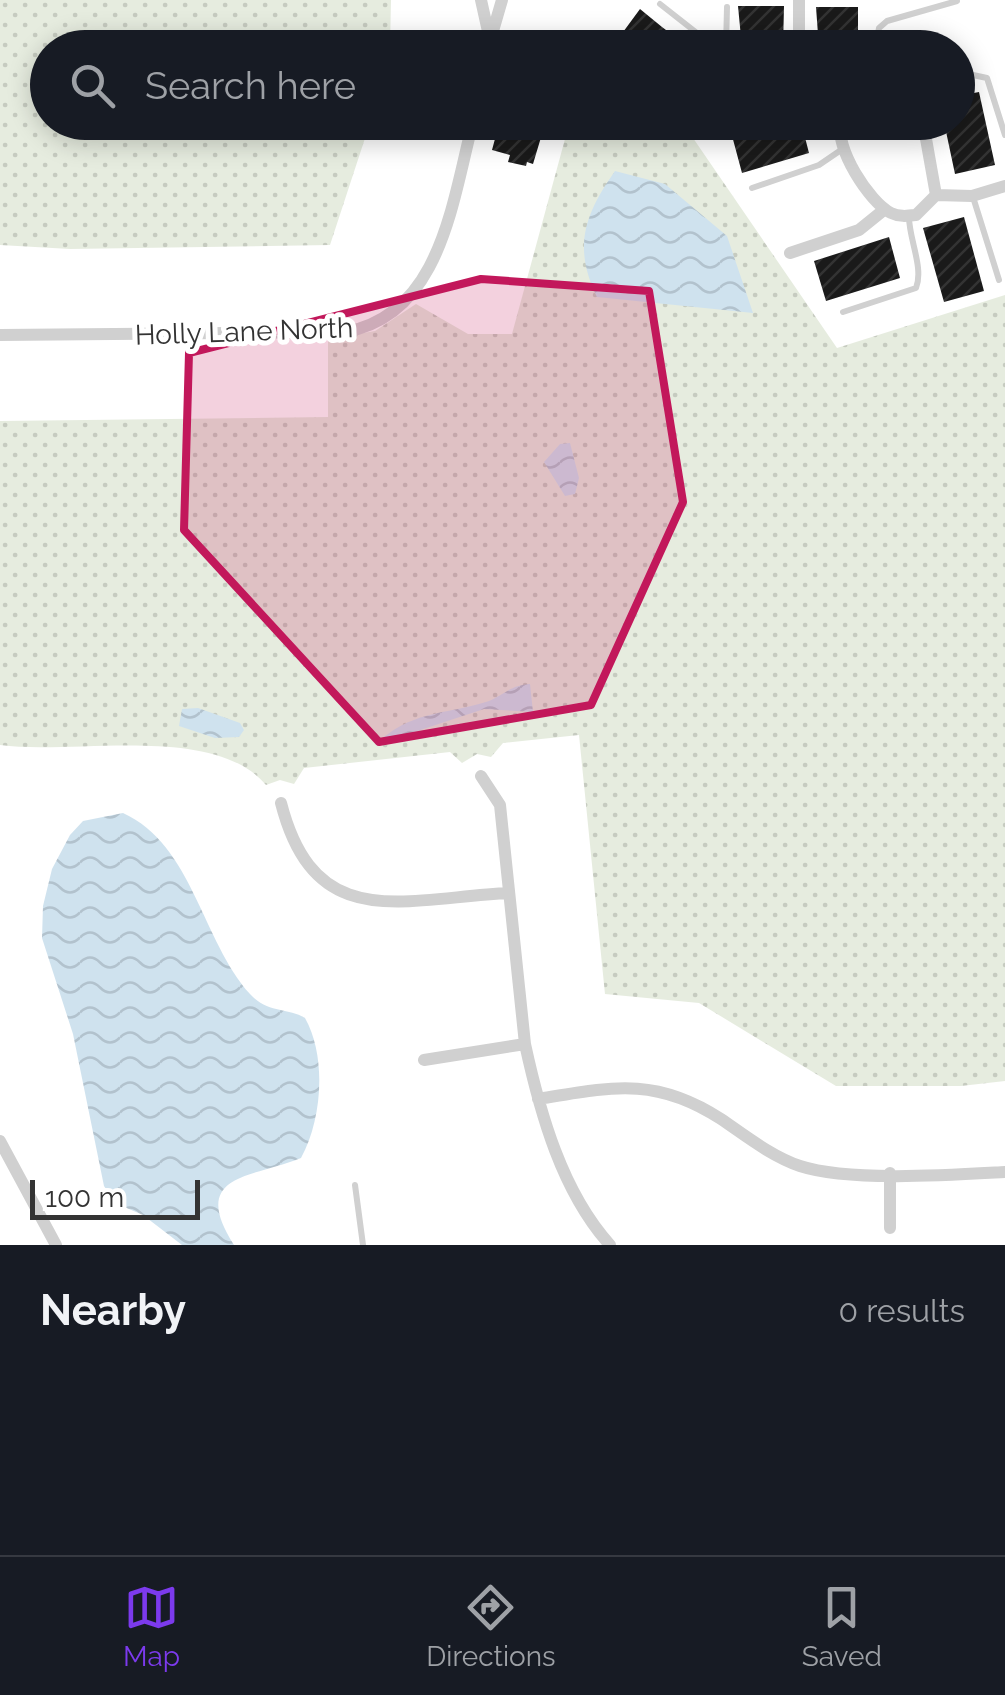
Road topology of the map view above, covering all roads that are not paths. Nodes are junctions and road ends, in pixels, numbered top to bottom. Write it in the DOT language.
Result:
graph roads {
  1 [pos="481,0"];
  2 [pos="502,0"];
  3 [pos="800,0"];
  4 [pos="958,1"];
  5 [pos="660,4"];
  6 [pos="727,7"];
  7 [pos="487,30"];
  8 [pos="493,30"];
  9 [pos="693,30"];
  10 [pos="726,30"];
  11 [pos="799,30"];
  12 [pos="879,30"];
  13 [pos="975,75"];
  14 [pos="1005,135"];
  15 [pos="468,140"];
  16 [pos="841,140"];
  17 [pos="926,140"];
  18 [pos="842,150"];
  19 [pos="1005,186"];
  20 [pos="752,188"];
  21 [pos="936,195"];
  22 [pos="972,196"];
  23 [pos="884,209"];
  24 [pos="909,216"];
  25 [pos="790,252"];
  26 [pos="999,280"];
  27 [pos="843,312"];
  28 [pos="0,335"];
  29 [pos="482,776"];
  30 [pos="281,803"];
  31 [pos="509,893"];
  32 [pos="525,1044"];
  33 [pos="424,1060"];
  34 [pos="538,1099"];
  35 [pos="0,1141"];
  36 [pos="1005,1172"];
  37 [pos="890,1173"];
  38 [pos="355,1185"];
  39 [pos="890,1228"];
  40 [pos="56,1245"];
  41 [pos="363,1245"];
  42 [pos="610,1245"];
  1 -- 7 [label="street"];
  2 -- 8 [label="street"];
  3 -- 11 [label="street"];
  4 -- 12 [label="lane"];
  5 -- 9 [label="lane"];
  6 -- 10 [label="lane"];
  13 -- 14 [label="lane"];
  15 -- 28 [label="street, Holly Lane North"];
  16 -- 18 [label="street"];
  17 -- 21 [label="street"];
  18 -- 20 [label="lane"];
  18 -- 23 [label="street"];
  19 -- 22 [label="street"];
  21 -- 22 [label="street"];
  21 -- 24 [label="street"];
  22 -- 26 [label="lane"];
  23 -- 24 [label="street"];
  23 -- 25 [label="street"];
  24 -- 27 [label="lane"];
  29 -- 31 [label="street"];
  30 -- 31 [label="street"];
  31 -- 32 [label="street"];
  32 -- 33 [label="street"];
  32 -- 34 [label="street"];
  34 -- 37 [label="street"];
  34 -- 42 [label="street"];
  35 -- 40 [label="street"];
  36 -- 37 [label="street"];
  37 -- 39 [label="street"];
  38 -- 41 [label="lane"];
}
